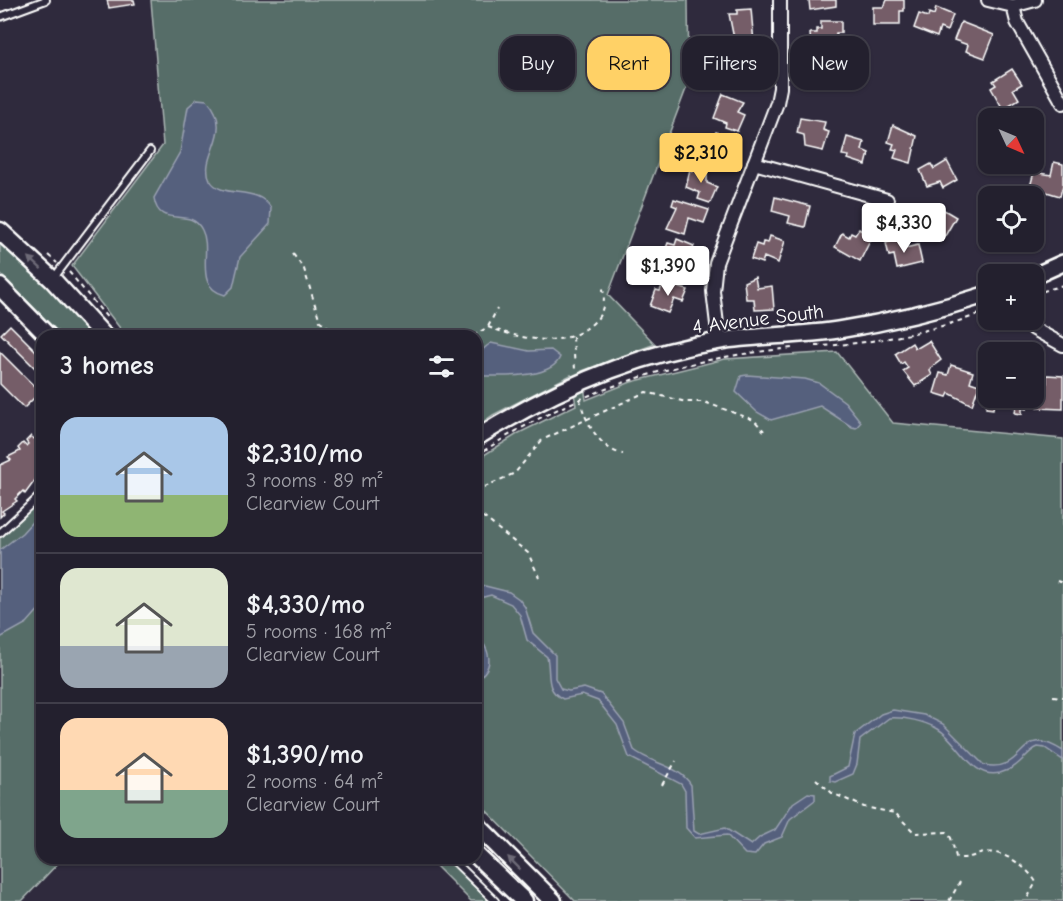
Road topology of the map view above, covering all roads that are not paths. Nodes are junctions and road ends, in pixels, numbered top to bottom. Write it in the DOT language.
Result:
graph roads {
  1 [pos="46,0"];
  2 [pos="780,0"];
  3 [pos="988,0"];
  4 [pos="1035,0"];
  5 [pos="1013,6"];
  6 [pos="0,17"];
  7 [pos="1063,103"];
  8 [pos="150,151"];
  9 [pos="754,163"];
  10 [pos="887,200"];
  11 [pos="0,231"];
  12 [pos="1063,263"];
  13 [pos="1044,272"];
  14 [pos="52,279"];
  15 [pos="0,287"];
  16 [pos="978,297"];
  17 [pos="42,330"];
  18 [pos="99,330"];
  19 [pos="1036,330"];
  20 [pos="719,341"];
  21 [pos="1063,345"];
  22 [pos="482,434"];
  23 [pos="36,500"];
  24 [pos="0,534"];
  25 [pos="482,830"];
  26 [pos="482,861"];
  27 [pos="458,864"];
  28 [pos="495,901"];
  29 [pos="524,901"];
  30 [pos="554,901"];
  1 -- 6 [label="lane"];
  2 -- 9 [label="street"];
  3 -- 5 [label="street"];
  4 -- 5 [label="street"];
  5 -- 7 [label="street"];
  8 -- 14 [label="lane"];
  9 -- 10 [label="street"];
  9 -- 20 [label="street"];
  14 -- 11 [label="main road, one-way"];
  12 -- 13 [label="street"];
  14 -- 18 [label="main road"];
  15 -- 17 [label="main road"];
  16 -- 20 [label="street, 4 Avenue South"];
  19 -- 21 [label="street"];
  20 -- 22 [label="street, 4 Avenue South"];
  23 -- 24 [label="lane"];
  30 -- 25 [label="main road, one-way"];
  26 -- 29 [label="main road"];
  27 -- 28 [label="lane"];
}
